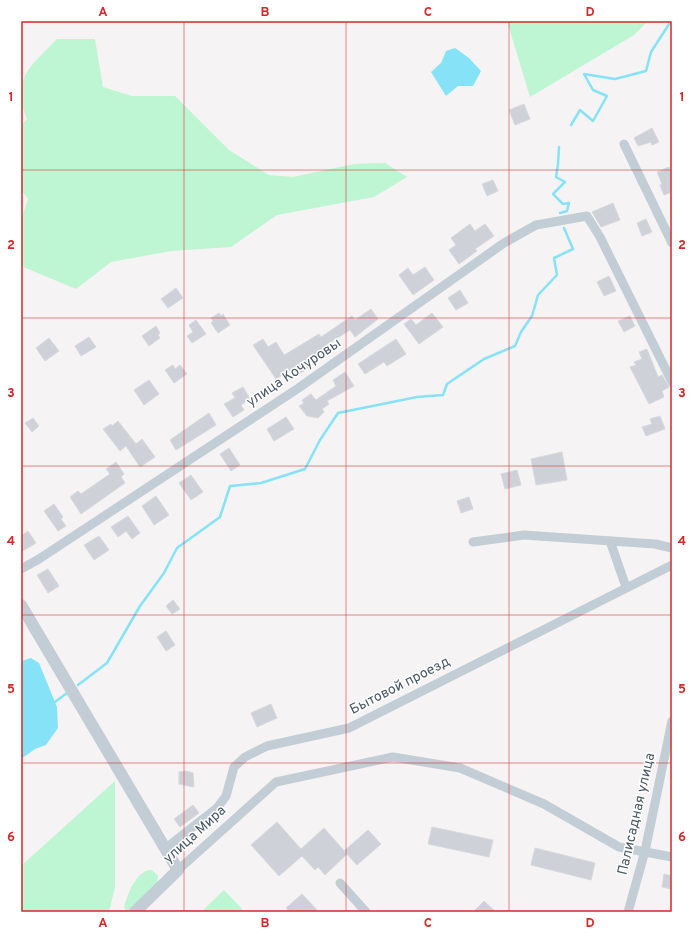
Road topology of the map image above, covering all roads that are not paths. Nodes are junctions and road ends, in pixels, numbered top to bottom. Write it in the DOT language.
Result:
graph roads {
  1 [pos="624,144"];
  2 [pos="672,243"];
  3 [pos="672,382"];
  4 [pos="610,541"];
  5 [pos="473,542"];
  6 [pos="672,548"];
  7 [pos="672,565"];
  8 [pos="21,569"];
  9 [pos="626,587"];
  10 [pos="21,605"];
  11 [pos="672,721"];
  12 [pos="671,732"];
  13 [pos="166,848"];
  14 [pos="645,851"];
  15 [pos="672,857"];
  16 [pos="178,870"];
  17 [pos="340,883"];
  18 [pos="135,912"];
  19 [pos="366,912"];
  20 [pos="628,912"];
  1 -- 2 [label="street"];
  3 -- 8 [label="street, улица Кочуровы"];
  4 -- 5 [label="street"];
  4 -- 6 [label="street"];
  4 -- 9 [label="street"];
  7 -- 9 [label="street, Бытовой проезд"];
  9 -- 13 [label="street, Бытовой проезд"];
  10 -- 13 [label="street"];
  11 -- 12 [label="street, Палисадная улица"];
  12 -- 14 [label="street, Палисадная улица"];
  13 -- 16 [label="street"];
  14 -- 15 [label="street"];
  14 -- 16 [label="street, улица Мира"];
  14 -- 20 [label="street, Палисадная улица"];
  16 -- 18 [label="street, улица Мира"];
  17 -- 19 [label="street"];
}
